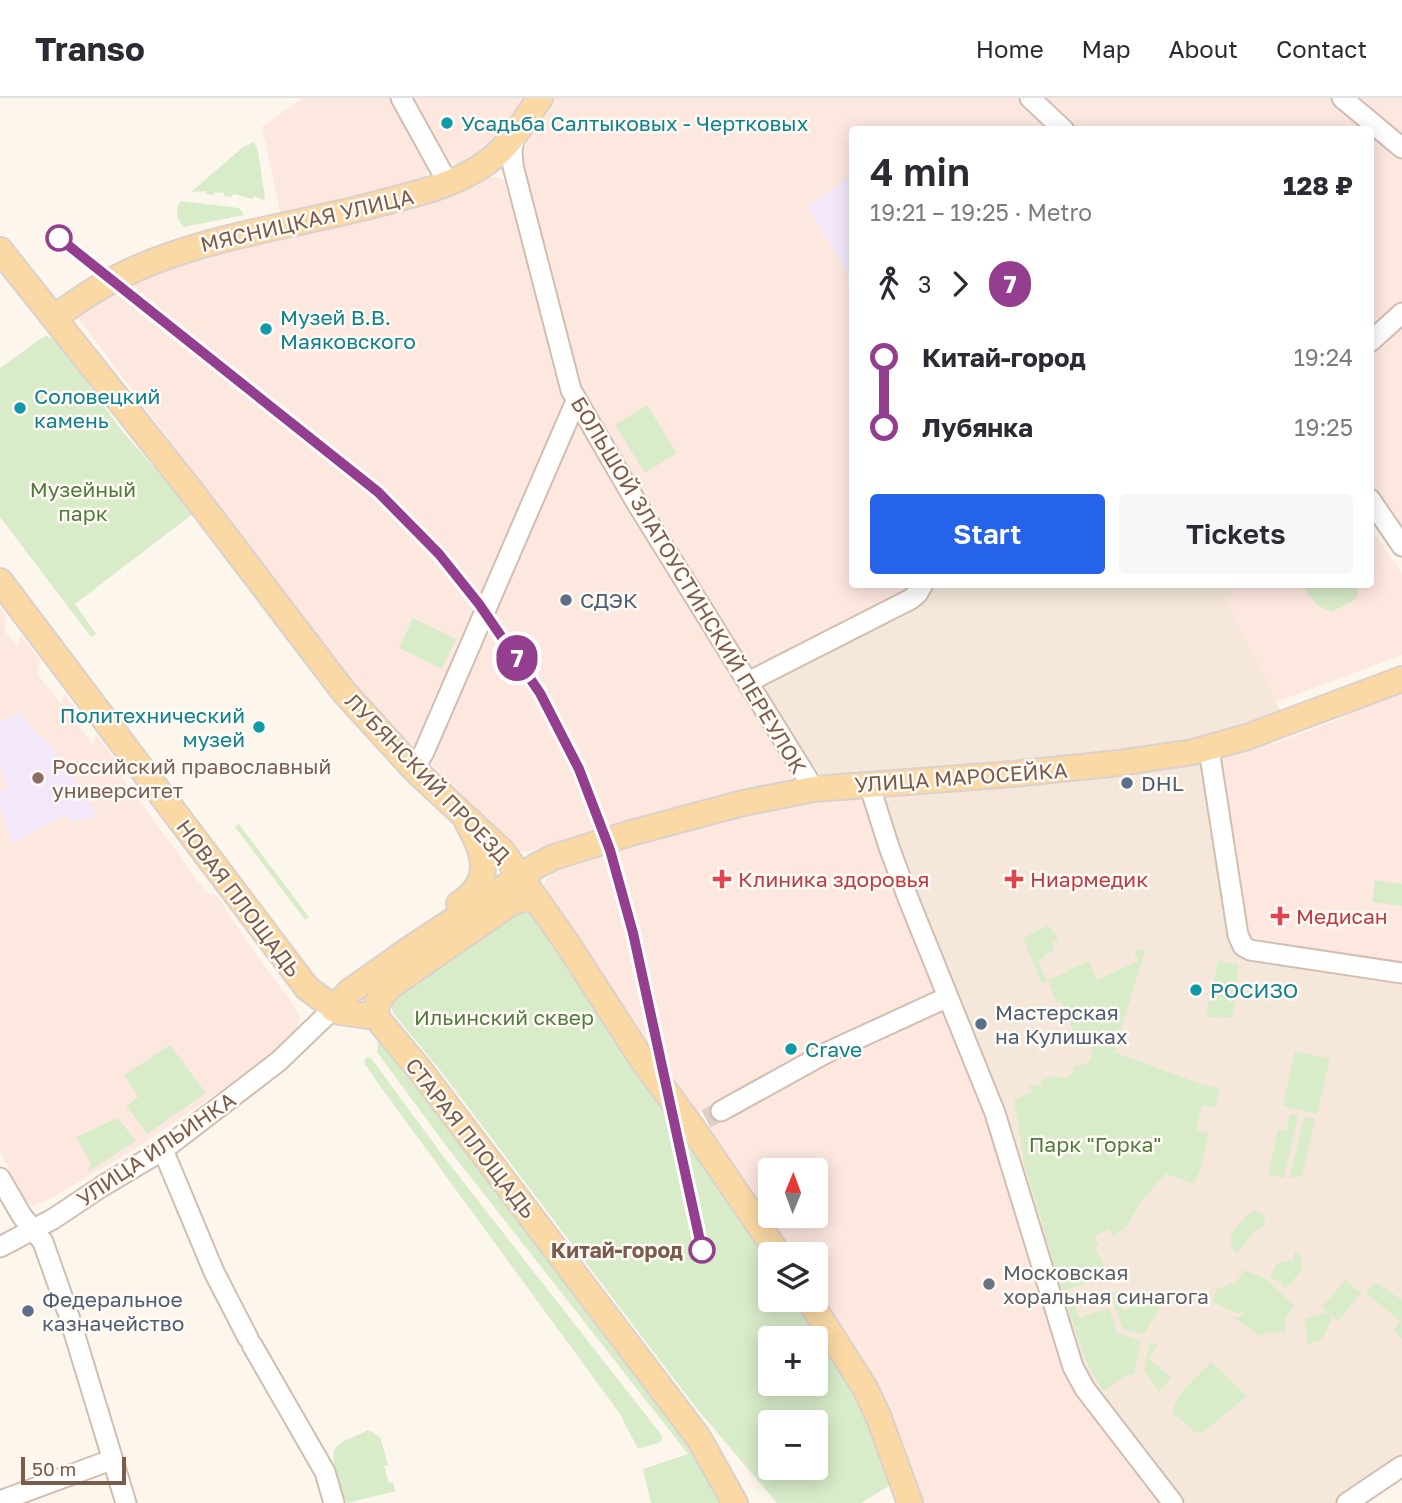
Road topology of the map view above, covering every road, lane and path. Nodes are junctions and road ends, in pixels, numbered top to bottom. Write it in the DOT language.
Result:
graph roads {
  1 [pos="401,98"];
  2 [pos="540,98"];
  3 [pos="1030,98"];
  4 [pos="1342,98"];
  5 [pos="1060,126"];
  6 [pos="515,134"];
  7 [pos="1402,148"];
  8 [pos="448,183"];
  9 [pos="0,250"];
  10 [pos="1402,313"];
  11 [pos="55,318"];
  12 [pos="1374,338"];
  13 [pos="576,401"];
  14 [pos="1374,505"];
  15 [pos="1402,545"];
  16 [pos="0,581"];
  17 [pos="921,588"];
  18 [pos="1402,679"];
  19 [pos="748,682"];
  20 [pos="1209,748"];
  21 [pos="414,769"];
  22 [pos="869,784"];
  23 [pos="814,789"];
  24 [pos="451,801"];
  25 [pos="520,876"];
  26 [pos="539,903"];
  27 [pos="414,946"];
  28 [pos="1402,973"];
  29 [pos="948,997"];
  30 [pos="332,1009"];
  31 [pos="376,1017"];
  32 [pos="706,1119"];
  33 [pos="163,1150"];
  34 [pos="0,1178"];
  35 [pos="32,1230"];
  36 [pos="772,1242"];
  37 [pos="0,1247"];
  38 [pos="817,1312"];
  39 [pos="111,1460"];
  40 [pos="1402,1466"];
  41 [pos="0,1501"];
  42 [pos="126,1503"];
  43 [pos="334,1503"];
  44 [pos="734,1503"];
  45 [pos="910,1503"];
  46 [pos="1173,1503"];
  47 [pos="1347,1503"];
  1 -- 8 [label="street"];
  2 -- 6 [label="main road, МЯСНИЦКАЯ УЛИЦА"];
  3 -- 5 [label="street"];
  4 -- 7 [label="street"];
  6 -- 8 [label="main road, МЯСНИЦКАЯ УЛИЦА"];
  6 -- 13 [label="street, БОЛЬШОЙ ЗЛАТОУСТИНСКИЙ ПЕРЕУЛОК"];
  8 -- 11 [label="main road, МЯСНИЦКАЯ УЛИЦА"];
  9 -- 11 [label="main road, ЛУБЯНСКИЙ ПРОЕЗД"];
  10 -- 12 [label="street"];
  11 -- 21 [label="main road, ЛУБЯНСКИЙ ПРОЕЗД"];
  13 -- 19 [label="street, БОЛЬШОЙ ЗЛАТОУСТИНСКИЙ ПЕРЕУЛОК"];
  13 -- 21 [label="street"];
  14 -- 15 [label="street"];
  16 -- 30 [label="main road, НОВАЯ ПЛОЩАДЬ"];
  17 -- 19 [label="street"];
  18 -- 20 [label="main road, УЛИЦА МАРОСЕЙКА"];
  19 -- 23 [label="street, БОЛЬШОЙ ЗЛАТОУСТИНСКИЙ ПЕРЕУЛОК"];
  20 -- 22 [label="main road, УЛИЦА МАРОСЕЙКА"];
  20 -- 28 [label="street"];
  21 -- 24 [label="main road, ЛУБЯНСКИЙ ПРОЕЗД"];
  22 -- 23 [label="main road, УЛИЦА МАРОСЕЙКА"];
  22 -- 29 [label="street"];
  23 -- 25 [label="main road, УЛИЦА МАРОСЕЙКА"];
  24 -- 25 [label="main road, ЛУБЯНСКИЙ ПРОЕЗД"];
  24 -- 27 [label="main road"];
  25 -- 26 [label="main road, ЛУБЯНСКИЙ ПРОЕЗД"];
  25 -- 27 [label="main road, УЛИЦА МАРОСЕЙКА"];
  26 -- 31 [label="main road"];
  26 -- 32 [label="main road, ЛУБЯНСКИЙ ПРОЕЗД"];
  27 -- 30 [label="main road"];
  29 -- 32 [label="street"];
  29 -- 46 [label="street"];
  30 -- 31 [label="main road"];
  30 -- 33 [label="street, УЛИЦА ИЛЬИНКА"];
  31 -- 44 [label="main road, СТАРАЯ ПЛОЩАДЬ"];
  32 -- 36 [label="main road, ЛУБЯНСКИЙ ПРОЕЗД"];
  33 -- 35 [label="street, УЛИЦА ИЛЬИНКА"];
  33 -- 43 [label="street"];
  34 -- 35 [label="street"];
  35 -- 37 [label="street, УЛИЦА ИЛЬИНКА"];
  35 -- 39 [label="street"];
  38 -- 45 [label="main road"];
  39 -- 41 [label="street"];
  39 -- 42 [label="street"];
  40 -- 47 [label="street"];
}
